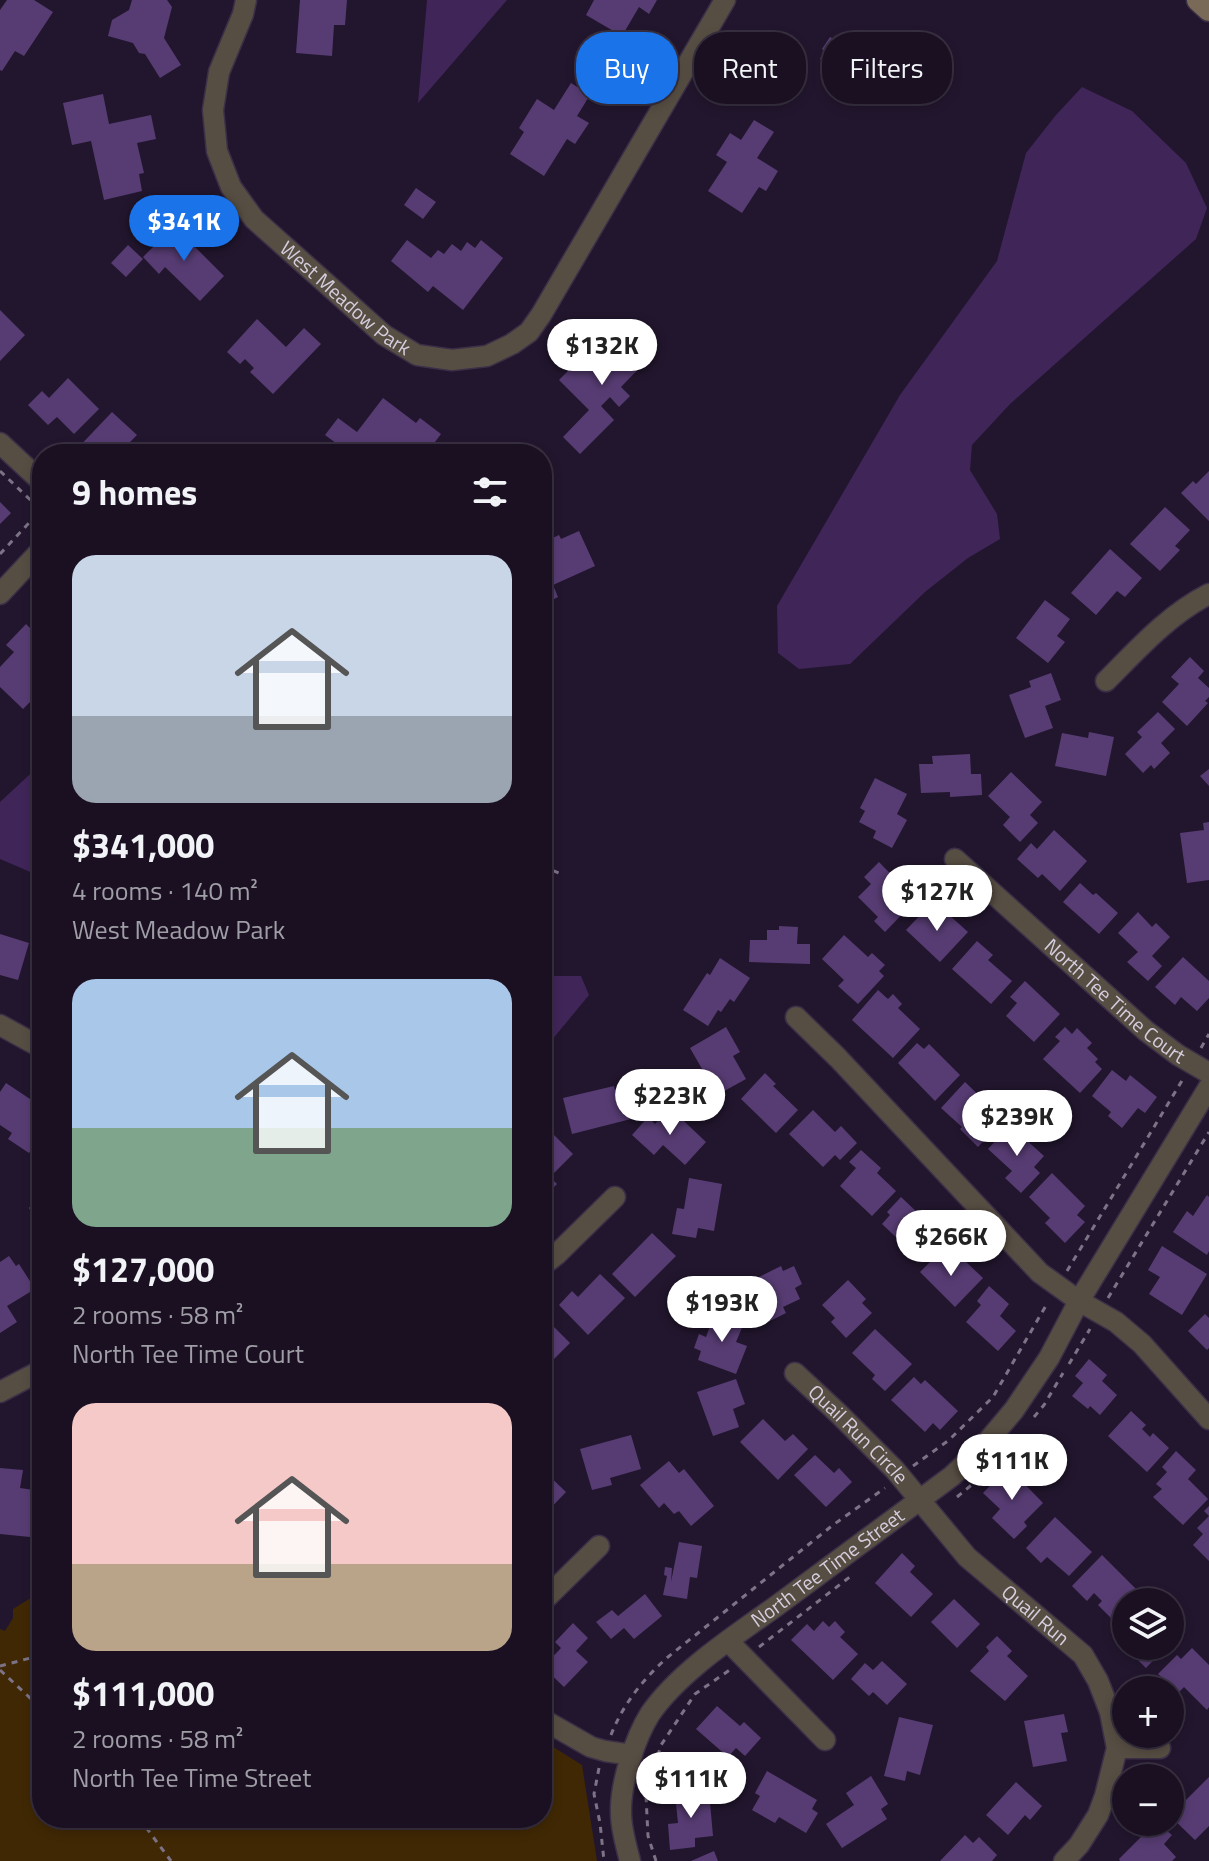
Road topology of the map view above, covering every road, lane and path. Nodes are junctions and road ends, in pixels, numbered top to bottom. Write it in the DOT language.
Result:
graph roads {
  1 [pos="246,0"];
  2 [pos="725,0"];
  3 [pos="1198,0"];
  4 [pos="1209,10"];
  5 [pos="0,443"];
  6 [pos="0,471"];
  7 [pos="32,473"];
  8 [pos="32,501"];
  9 [pos="32,520"];
  10 [pos="0,554"];
  11 [pos="32,560"];
  12 [pos="0,594"];
  13 [pos="1209,594"];
  14 [pos="1106,681"];
  15 [pos="955,859"];
  16 [pos="552,870"];
  17 [pos="561,874"];
  18 [pos="796,1017"];
  19 [pos="0,1025"];
  20 [pos="32,1043"];
  21 [pos="1209,1073"];
  22 [pos="1209,1087"];
  23 [pos="615,1197"];
  24 [pos="552,1258"];
  25 [pos="1079,1301"];
  26 [pos="795,1373"];
  27 [pos="32,1375"];
  28 [pos="0,1392"];
  29 [pos="1209,1419"];
  30 [pos="920,1500"];
  31 [pos="599,1546"];
  32 [pos="552,1592"];
  33 [pos="728,1641"];
  34 [pos="32,1658"];
  35 [pos="0,1668"];
  36 [pos="32,1699"];
  37 [pos="1112,1722"];
  38 [pos="552,1725"];
  39 [pos="825,1740"];
  40 [pos="1117,1748"];
  41 [pos="632,1755"];
  42 [pos="146,1828"];
  43 [pos="171,1861"];
  44 [pos="630,1861"];
  45 [pos="1064,1861"];
  1 -- 2 [label="street, West Meadow Park"];
  3 -- 4 [label="main road"];
  5 -- 7 [label="street"];
  6 -- 8 [label="path"];
  9 -- 10 [label="path"];
  11 -- 12 [label="street"];
  13 -- 14 [label="street"];
  15 -- 21 [label="street, North Tee Time Court"];
  16 -- 17 [label="path"];
  18 -- 25 [label="street"];
  19 -- 20 [label="street"];
  22 -- 25 [label="street, North Tee Time Street"];
  23 -- 24 [label="street"];
  25 -- 29 [label="street"];
  25 -- 30 [label="street, North Tee Time Street"];
  26 -- 30 [label="street, Quail Run Circle"];
  27 -- 28 [label="street"];
  30 -- 33 [label="street, North Tee Time Street"];
  30 -- 37 [label="street, Quail Run"];
  31 -- 32 [label="street"];
  33 -- 39 [label="street"];
  33 -- 41 [label="street, North Tee Time Street"];
  34 -- 35 [label="path"];
  35 -- 36 [label="path"];
  38 -- 41 [label="street"];
  40 -- 45 [label="street"];
  41 -- 44 [label="street, North Tee Time Street"];
  42 -- 43 [label="path"];
}
